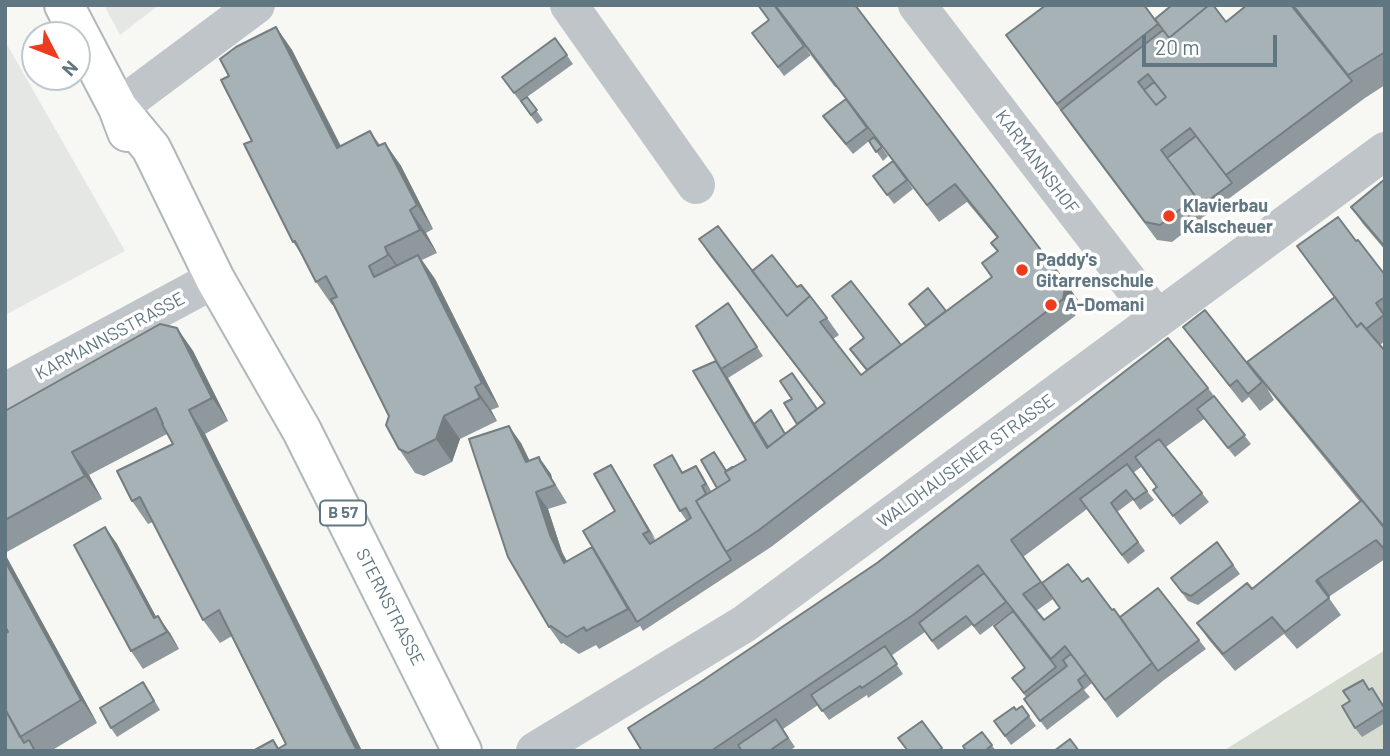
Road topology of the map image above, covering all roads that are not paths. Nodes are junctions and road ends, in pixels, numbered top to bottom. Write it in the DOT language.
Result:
graph roads {
  1 [pos="64,5"];
  2 [pos="256,5"];
  3 [pos="569,5"];
  4 [pos="917,5"];
  5 [pos="118,108"];
  6 [pos="1385,151"];
  7 [pos="696,185"];
  8 [pos="215,279"];
  9 [pos="1157,318"];
  10 [pos="5,392"];
  11 [pos="462,751"];
  12 [pos="535,751"];
  1 -- 5 [label="main road, STERNSTRASSE / B 57"];
  2 -- 5 [label="street"];
  3 -- 7 [label="street"];
  4 -- 9 [label="street, KARMANNSHOF"];
  5 -- 8 [label="main road, STERNSTRASSE / B 57"];
  6 -- 9 [label="street, WALDHAUSENER STRASSE"];
  8 -- 10 [label="street, KARMANNSSTRASSE"];
  8 -- 11 [label="main road, STERNSTRASSE / B 57"];
  9 -- 12 [label="street, WALDHAUSENER STRASSE"];
}
